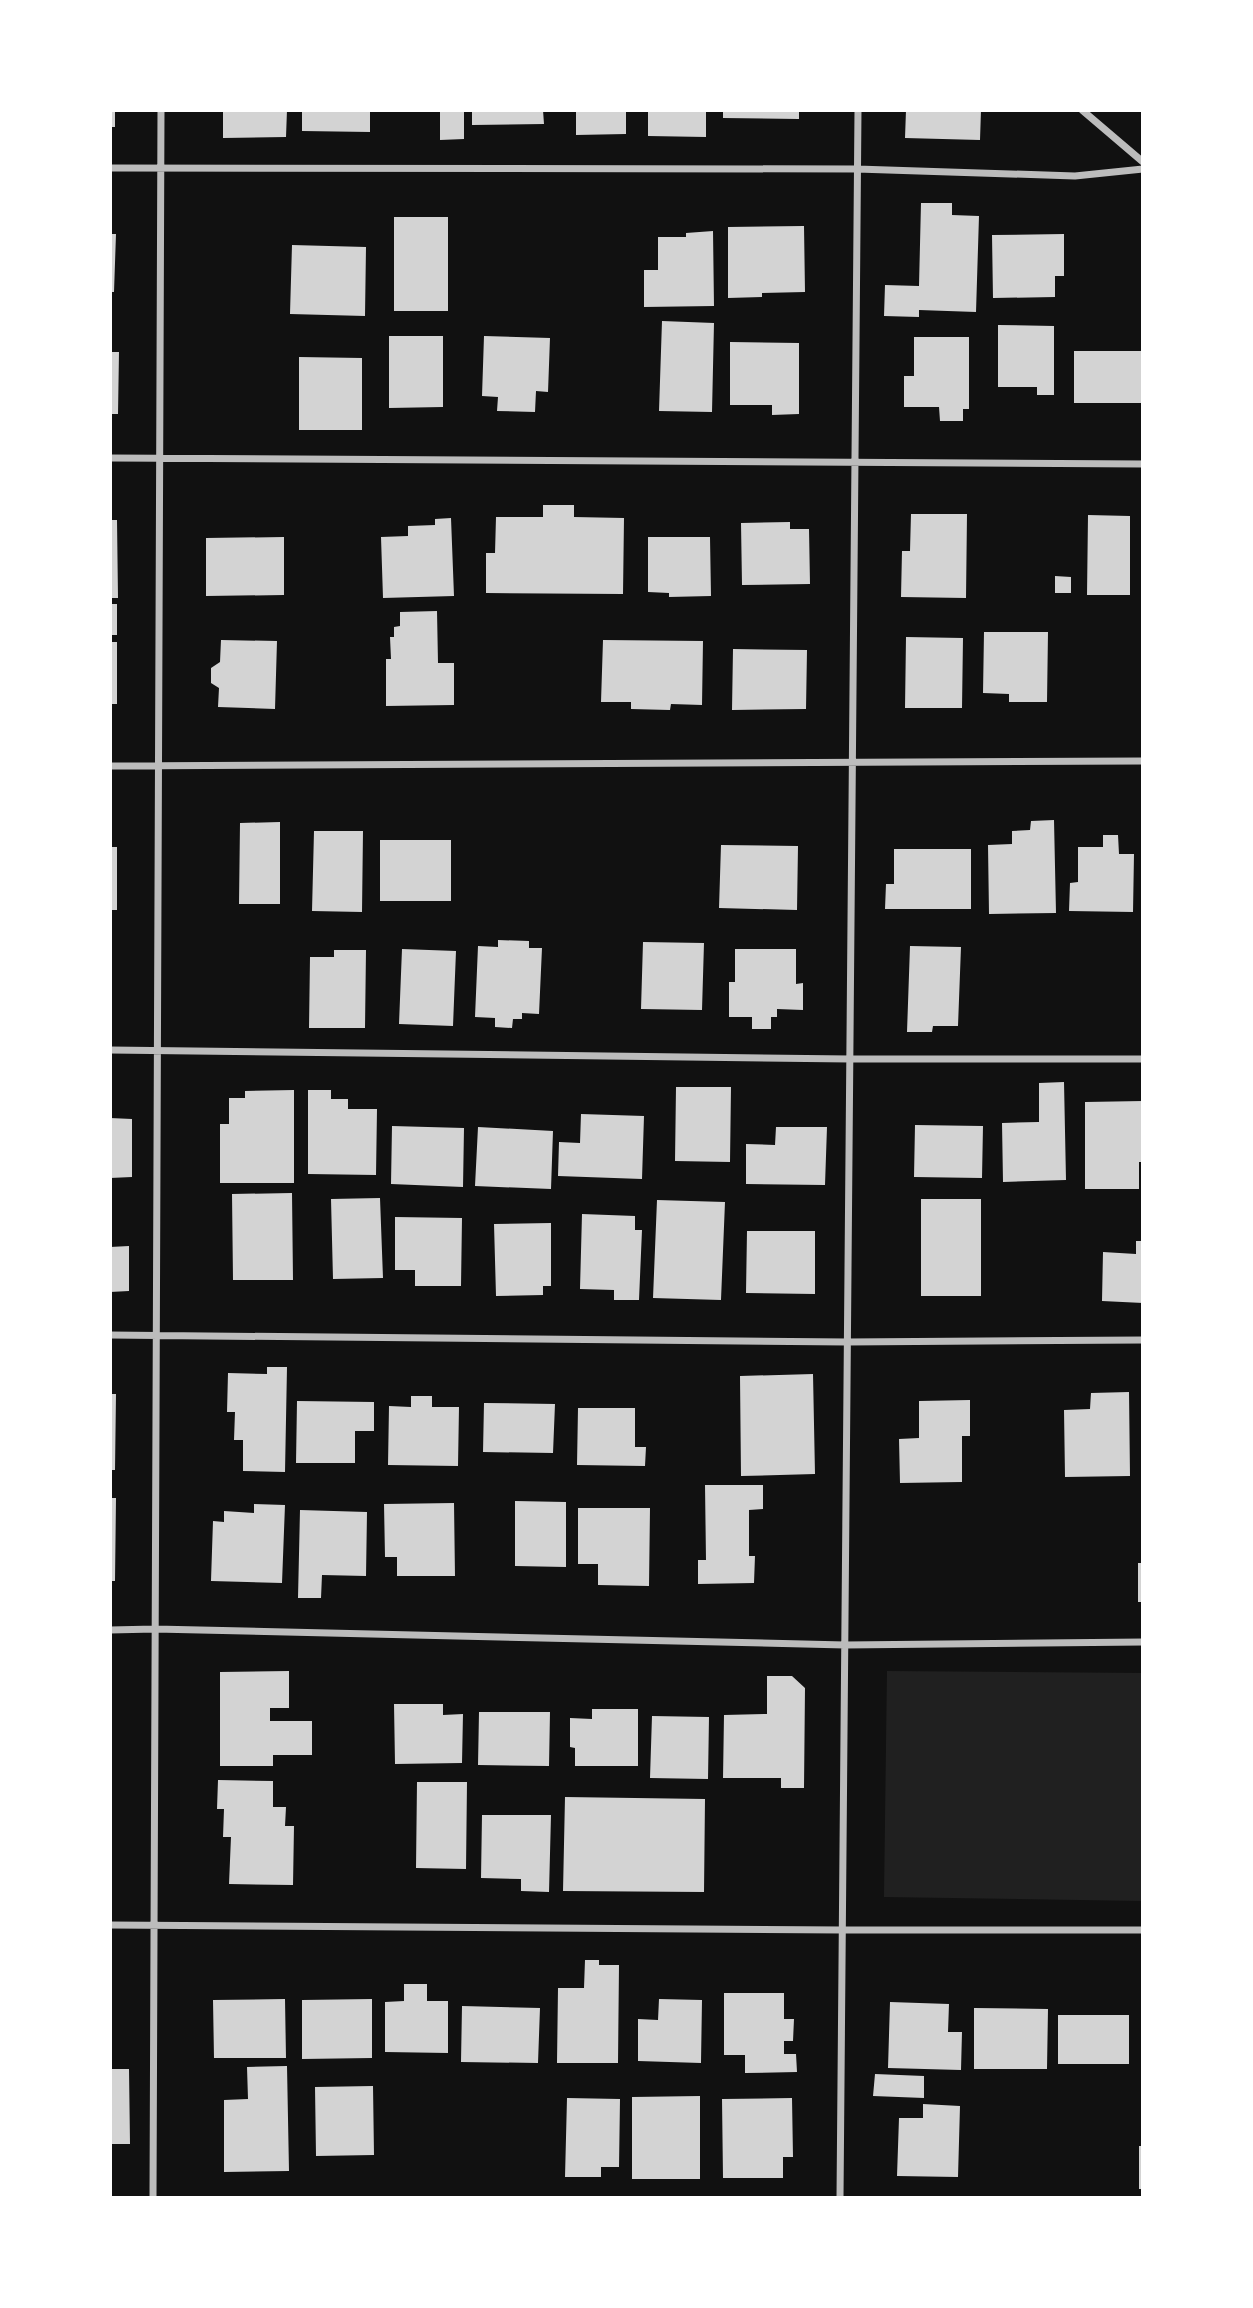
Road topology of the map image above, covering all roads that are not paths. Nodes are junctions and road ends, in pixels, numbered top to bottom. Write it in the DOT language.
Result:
graph roads {
  1 [pos="160,110"];
  2 [pos="858,110"];
  3 [pos="1082,110"];
  4 [pos="1143,162"];
  5 [pos="160,167"];
  6 [pos="110,168"];
  7 [pos="857,169"];
  8 [pos="1143,169"];
  9 [pos="159,457"];
  10 [pos="110,458"];
  11 [pos="855,463"];
  12 [pos="1143,464"];
  13 [pos="852,761"];
  14 [pos="1143,761"];
  15 [pos="110,766"];
  16 [pos="158,766"];
  17 [pos="157,1049"];
  18 [pos="110,1050"];
  19 [pos="850,1059"];
  20 [pos="1143,1059"];
  21 [pos="110,1335"];
  22 [pos="156,1335"];
  23 [pos="1143,1340"];
  24 [pos="848,1342"];
  25 [pos="155,1629"];
  26 [pos="110,1630"];
  27 [pos="1143,1642"];
  28 [pos="845,1645"];
  29 [pos="110,1925"];
  30 [pos="154,1925"];
  31 [pos="842,1930"];
  32 [pos="1143,1930"];
  33 [pos="153,2198"];
  34 [pos="840,2198"];
  1 -- 5 [label="street"];
  2 -- 7 [label="street"];
  3 -- 4 [label="street"];
  5 -- 6 [label="street"];
  5 -- 7 [label="street"];
  5 -- 9 [label="street"];
  7 -- 8 [label="street"];
  7 -- 11 [label="street"];
  9 -- 10 [label="street"];
  9 -- 11 [label="street"];
  9 -- 16 [label="street"];
  11 -- 12 [label="street"];
  11 -- 13 [label="street"];
  13 -- 14 [label="street"];
  13 -- 16 [label="street"];
  13 -- 19 [label="street"];
  15 -- 16 [label="street"];
  16 -- 17 [label="street"];
  17 -- 18 [label="street"];
  17 -- 19 [label="street"];
  17 -- 22 [label="street"];
  19 -- 20 [label="street"];
  19 -- 24 [label="street"];
  21 -- 22 [label="street"];
  22 -- 24 [label="street"];
  22 -- 25 [label="street"];
  23 -- 24 [label="street"];
  24 -- 28 [label="street"];
  25 -- 26 [label="street"];
  25 -- 28 [label="street"];
  25 -- 30 [label="street"];
  27 -- 28 [label="street"];
  28 -- 31 [label="street"];
  29 -- 30 [label="street"];
  30 -- 31 [label="street"];
  30 -- 33 [label="street"];
  31 -- 32 [label="street"];
  31 -- 34 [label="street"];
}
